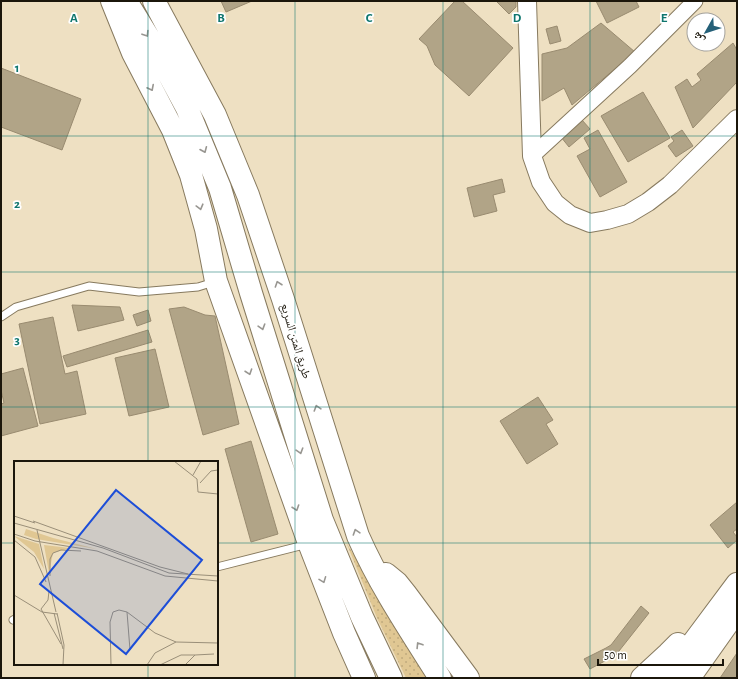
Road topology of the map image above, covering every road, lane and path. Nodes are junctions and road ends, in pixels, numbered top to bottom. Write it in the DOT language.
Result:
graph roads {
  1 [pos="112,1"];
  2 [pos="126,1"];
  3 [pos="154,1"];
  4 [pos="527,1"];
  5 [pos="695,1"];
  6 [pos="737,119"];
  7 [pos="532,156"];
  8 [pos="216,281"];
  9 [pos="1,316"];
  10 [pos="319,541"];
  11 [pos="218,567"];
  12 [pos="374,569"];
  13 [pos="737,584"];
  14 [pos="730,607"];
  15 [pos="364,678"];
  16 [pos="391,678"];
  17 [pos="440,678"];
  18 [pos="468,678"];
  19 [pos="642,678"];
  20 [pos="666,678"];
  21 [pos="689,678"];
  1 -- 8 [label="highway, one-way"];
  2 -- 10 [label="highway, one-way"];
  12 -- 3 [label="highway, طريق المتن السريع, one-way"];
  4 -- 7 [label="street"];
  5 -- 7 [label="street"];
  6 -- 7 [label="street"];
  8 -- 9 [label="lane"];
  8 -- 10 [label="highway, one-way"];
  10 -- 11 [label="lane"];
  10 -- 15 [label="highway, one-way"];
  10 -- 16 [label="highway"];
  17 -- 12 [label="highway, طريق المتن السريع, one-way"];
  12 -- 18 [label="highway"];
  13 -- 14 [label="highway"];
  14 -- 19 [label="highway"];
  14 -- 20 [label="highway"];
  14 -- 21 [label="highway"];
}
